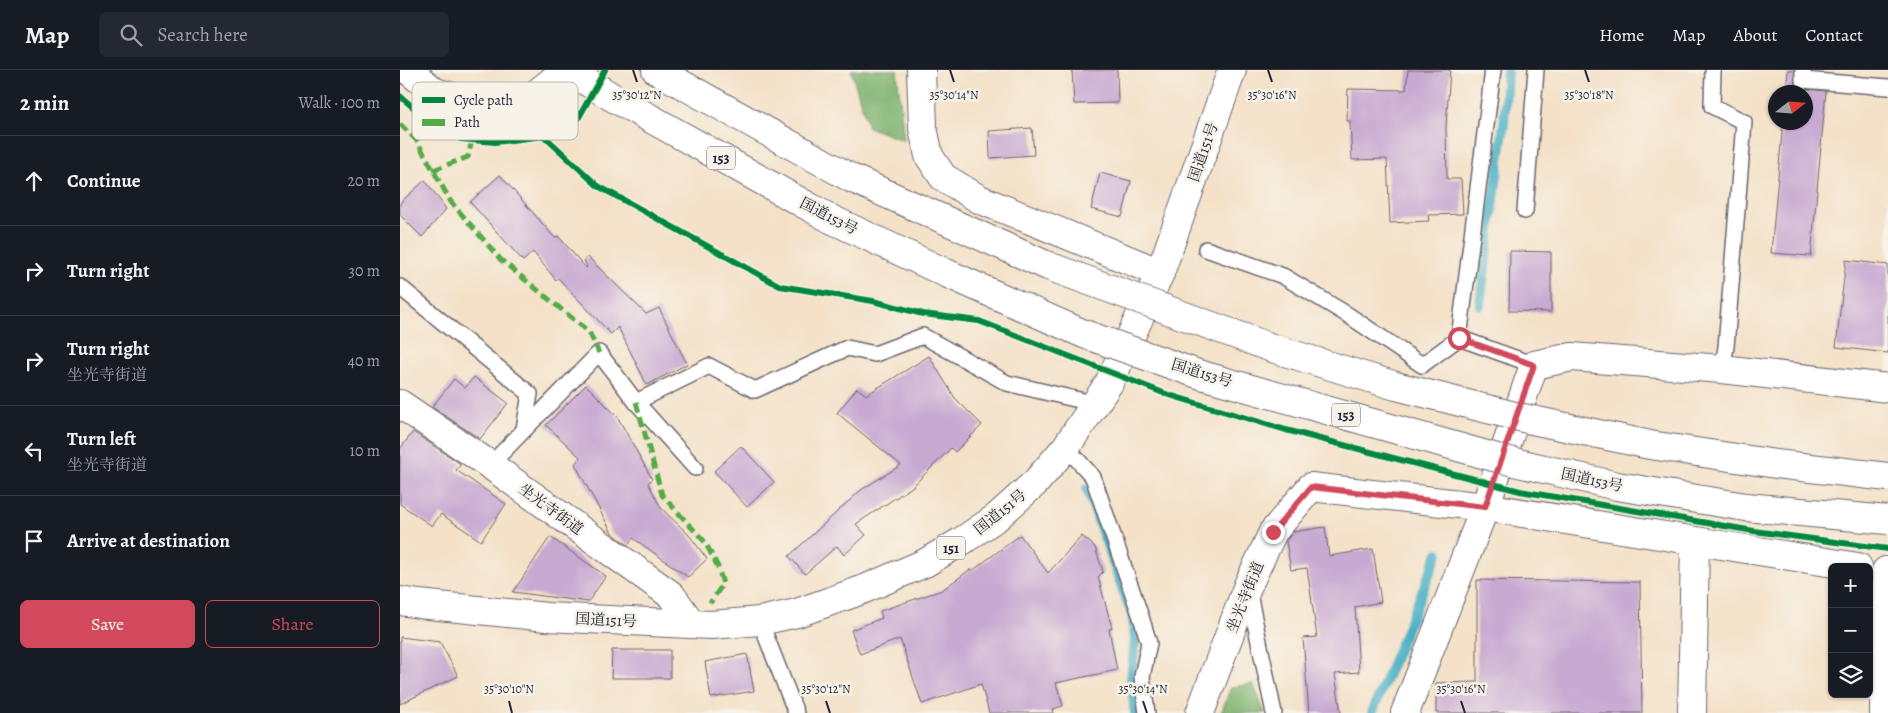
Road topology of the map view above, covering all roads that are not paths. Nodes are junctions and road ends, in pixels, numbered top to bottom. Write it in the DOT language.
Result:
graph roads {
  1 [pos="408,70"];
  2 [pos="567,70"];
  3 [pos="656,70"];
  4 [pos="921,70"];
  5 [pos="1232,70"];
  6 [pos="1493,70"];
  7 [pos="1536,70"];
  8 [pos="1713,70"];
  9 [pos="1803,70"];
  10 [pos="423,82"];
  11 [pos="552,82"];
  12 [pos="1888,87"];
  13 [pos="1525,211"];
  14 [pos="1206,249"];
  15 [pos="1160,274"];
  16 [pos="400,287"];
  17 [pos="1459,338"];
  18 [pos="1534,365"];
  19 [pos="1722,369"];
  20 [pos="1888,388"];
  21 [pos="636,402"];
  22 [pos="400,404"];
  23 [pos="1096,404"];
  24 [pos="524,430"];
  25 [pos="1066,446"];
  26 [pos="490,465"];
  27 [pos="695,468"];
  28 [pos="1888,477"];
  29 [pos="1485,507"];
  30 [pos="1888,520"];
  31 [pos="1695,542"];
  32 [pos="1832,563"];
  33 [pos="1881,570"];
  34 [pos="1248,585"];
  35 [pos="400,601"];
  36 [pos="760,621"];
  37 [pos="692,624"];
  38 [pos="796,713"];
  39 [pos="1146,713"];
  40 [pos="1200,713"];
  41 [pos="1274,713"];
  42 [pos="1405,713"];
  43 [pos="1692,713"];
  44 [pos="1884,713"];
  1 -- 10 [label="main road, 153"];
  2 -- 11 [label="main road, 153"];
  2 -- 30 [label="main road, 国道153号 / 153, bridge"];
  3 -- 28 [label="main road, bridge"];
  4 -- 15 [label="main road"];
  5 -- 15 [label="main road, 国道151号 / 151"];
  6 -- 17 [label="lane"];
  7 -- 13 [label="lane"];
  8 -- 19 [label="lane"];
  9 -- 12 [label="lane"];
  14 -- 17 [label="lane"];
  15 -- 23 [label="main road, 国道151号 / 151"];
  16 -- 24 [label="lane"];
  17 -- 18 [label="lane"];
  18 -- 19 [label="main road"];
  18 -- 29 [label="main road"];
  19 -- 20 [label="main road"];
  21 -- 23 [label="lane"];
  21 -- 24 [label="lane"];
  21 -- 27 [label="lane"];
  22 -- 26 [label="main road, 坐光寺街道"];
  23 -- 25 [label="main road, 国道151号 / 151"];
  24 -- 26 [label="lane"];
  25 -- 36 [label="main road, 国道151号 / 151"];
  25 -- 39 [label="lane"];
  26 -- 37 [label="main road, 坐光寺街道"];
  29 -- 31 [label="main road"];
  29 -- 34 [label="main road, 坐光寺街道"];
  29 -- 42 [label="main road"];
  31 -- 32 [label="main road"];
  31 -- 43 [label="main road"];
  33 -- 44 [label="main road"];
  34 -- 40 [label="main road, 坐光寺街道"];
  34 -- 41 [label="lane"];
  35 -- 37 [label="main road, 国道151号 / 151"];
  36 -- 37 [label="main road, 国道151号 / 151"];
  36 -- 38 [label="lane"];
}
